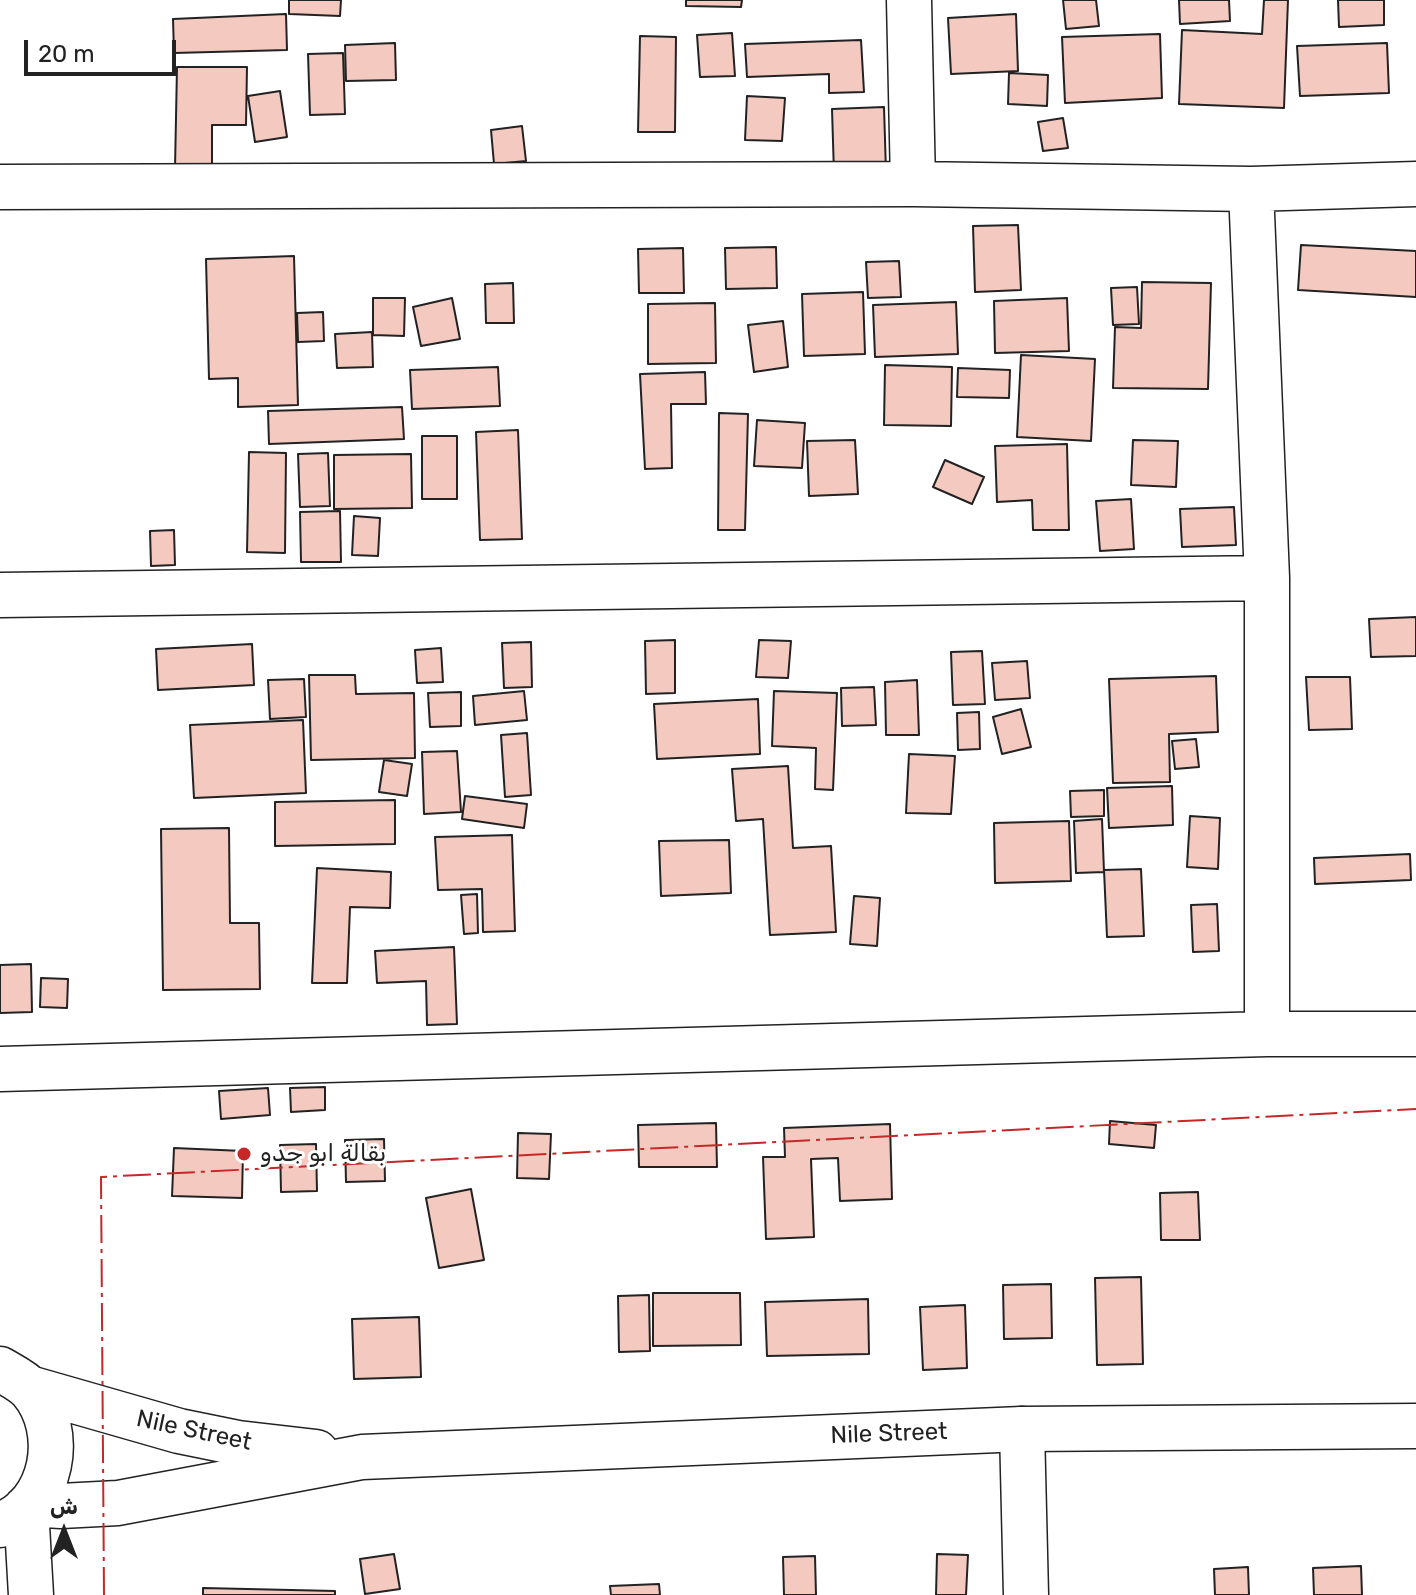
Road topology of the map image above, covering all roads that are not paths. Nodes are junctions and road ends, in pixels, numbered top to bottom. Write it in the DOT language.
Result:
graph roads {
  1 [pos="909,0"];
  2 [pos="913,184"];
  3 [pos="1416,184"];
  4 [pos="0,187"];
  5 [pos="1251,189"];
  6 [pos="1267,578"];
  7 [pos="0,595"];
  8 [pos="1267,1034"];
  9 [pos="1416,1034"];
  10 [pos="0,1069"];
  11 [pos="15,1378"];
  12 [pos="1416,1426"];
  13 [pos="1022,1429"];
  14 [pos="362,1457"];
  15 [pos="19,1512"];
  16 [pos="31,1595"];
  17 [pos="1026,1595"];
  1 -- 2 [label="street"];
  2 -- 4 [label="street"];
  2 -- 5 [label="street"];
  3 -- 5 [label="street"];
  5 -- 6 [label="street"];
  6 -- 7 [label="street"];
  6 -- 8 [label="street"];
  8 -- 9 [label="street"];
  8 -- 10 [label="street"];
  11 -- 14 [label="street, Nile Street"];
  11 -- 15 [label="street"];
  12 -- 13 [label="street, Nile Street"];
  13 -- 14 [label="street, Nile Street"];
  13 -- 17 [label="street"];
  14 -- 15 [label="street, Nile Street"];
  15 -- 16 [label="street"];
}
